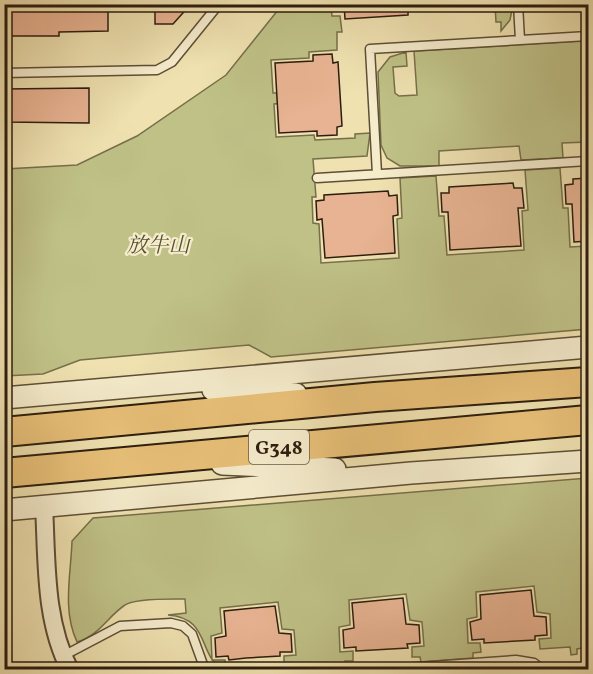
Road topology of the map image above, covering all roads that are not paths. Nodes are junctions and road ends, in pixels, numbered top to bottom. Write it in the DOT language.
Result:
graph roads {
  1 [pos="219,4"];
  2 [pos="518,4"];
  3 [pos="588,36"];
  4 [pos="520,40"];
  5 [pos="4,73"];
  6 [pos="588,161"];
  7 [pos="377,174"];
  8 [pos="317,178"];
  9 [pos="588,347"];
  10 [pos="588,382"];
  11 [pos="126,387"];
  12 [pos="375,397"];
  13 [pos="4,398"];
  14 [pos="588,420"];
  15 [pos="4,432"];
  16 [pos="143,460"];
  17 [pos="588,461"];
  18 [pos="4,473"];
  19 [pos="411,473"];
  20 [pos="44,506"];
  21 [pos="4,510"];
  22 [pos="202,659"];
  23 [pos="67,663"];
  24 [pos="205,669"];
  25 [pos="211,669"];
  26 [pos="374,669"];
  27 [pos="543,669"];
  1 -- 5 [label="lane"];
  2 -- 4 [label="lane"];
  3 -- 4 [label="lane"];
  4 -- 7 [label="lane"];
  6 -- 7 [label="lane"];
  7 -- 8 [label="lane"];
  9 -- 11 [label="street"];
  10 -- 12 [label="highway, G348"];
  11 -- 12 [label="street"];
  11 -- 13 [label="street"];
  12 -- 15 [label="highway, G348"];
  14 -- 16 [label="highway, G348"];
  16 -- 18 [label="highway, G348"];
  16 -- 19 [label="street"];
  17 -- 19 [label="street"];
  19 -- 20 [label="street"];
  20 -- 21 [label="street"];
  20 -- 23 [label="street"];
  22 -- 23 [label="lane"];
  22 -- 24 [label="lane"];
  22 -- 25 [label="lane"];
  26 -- 27 [label="lane"];
}
